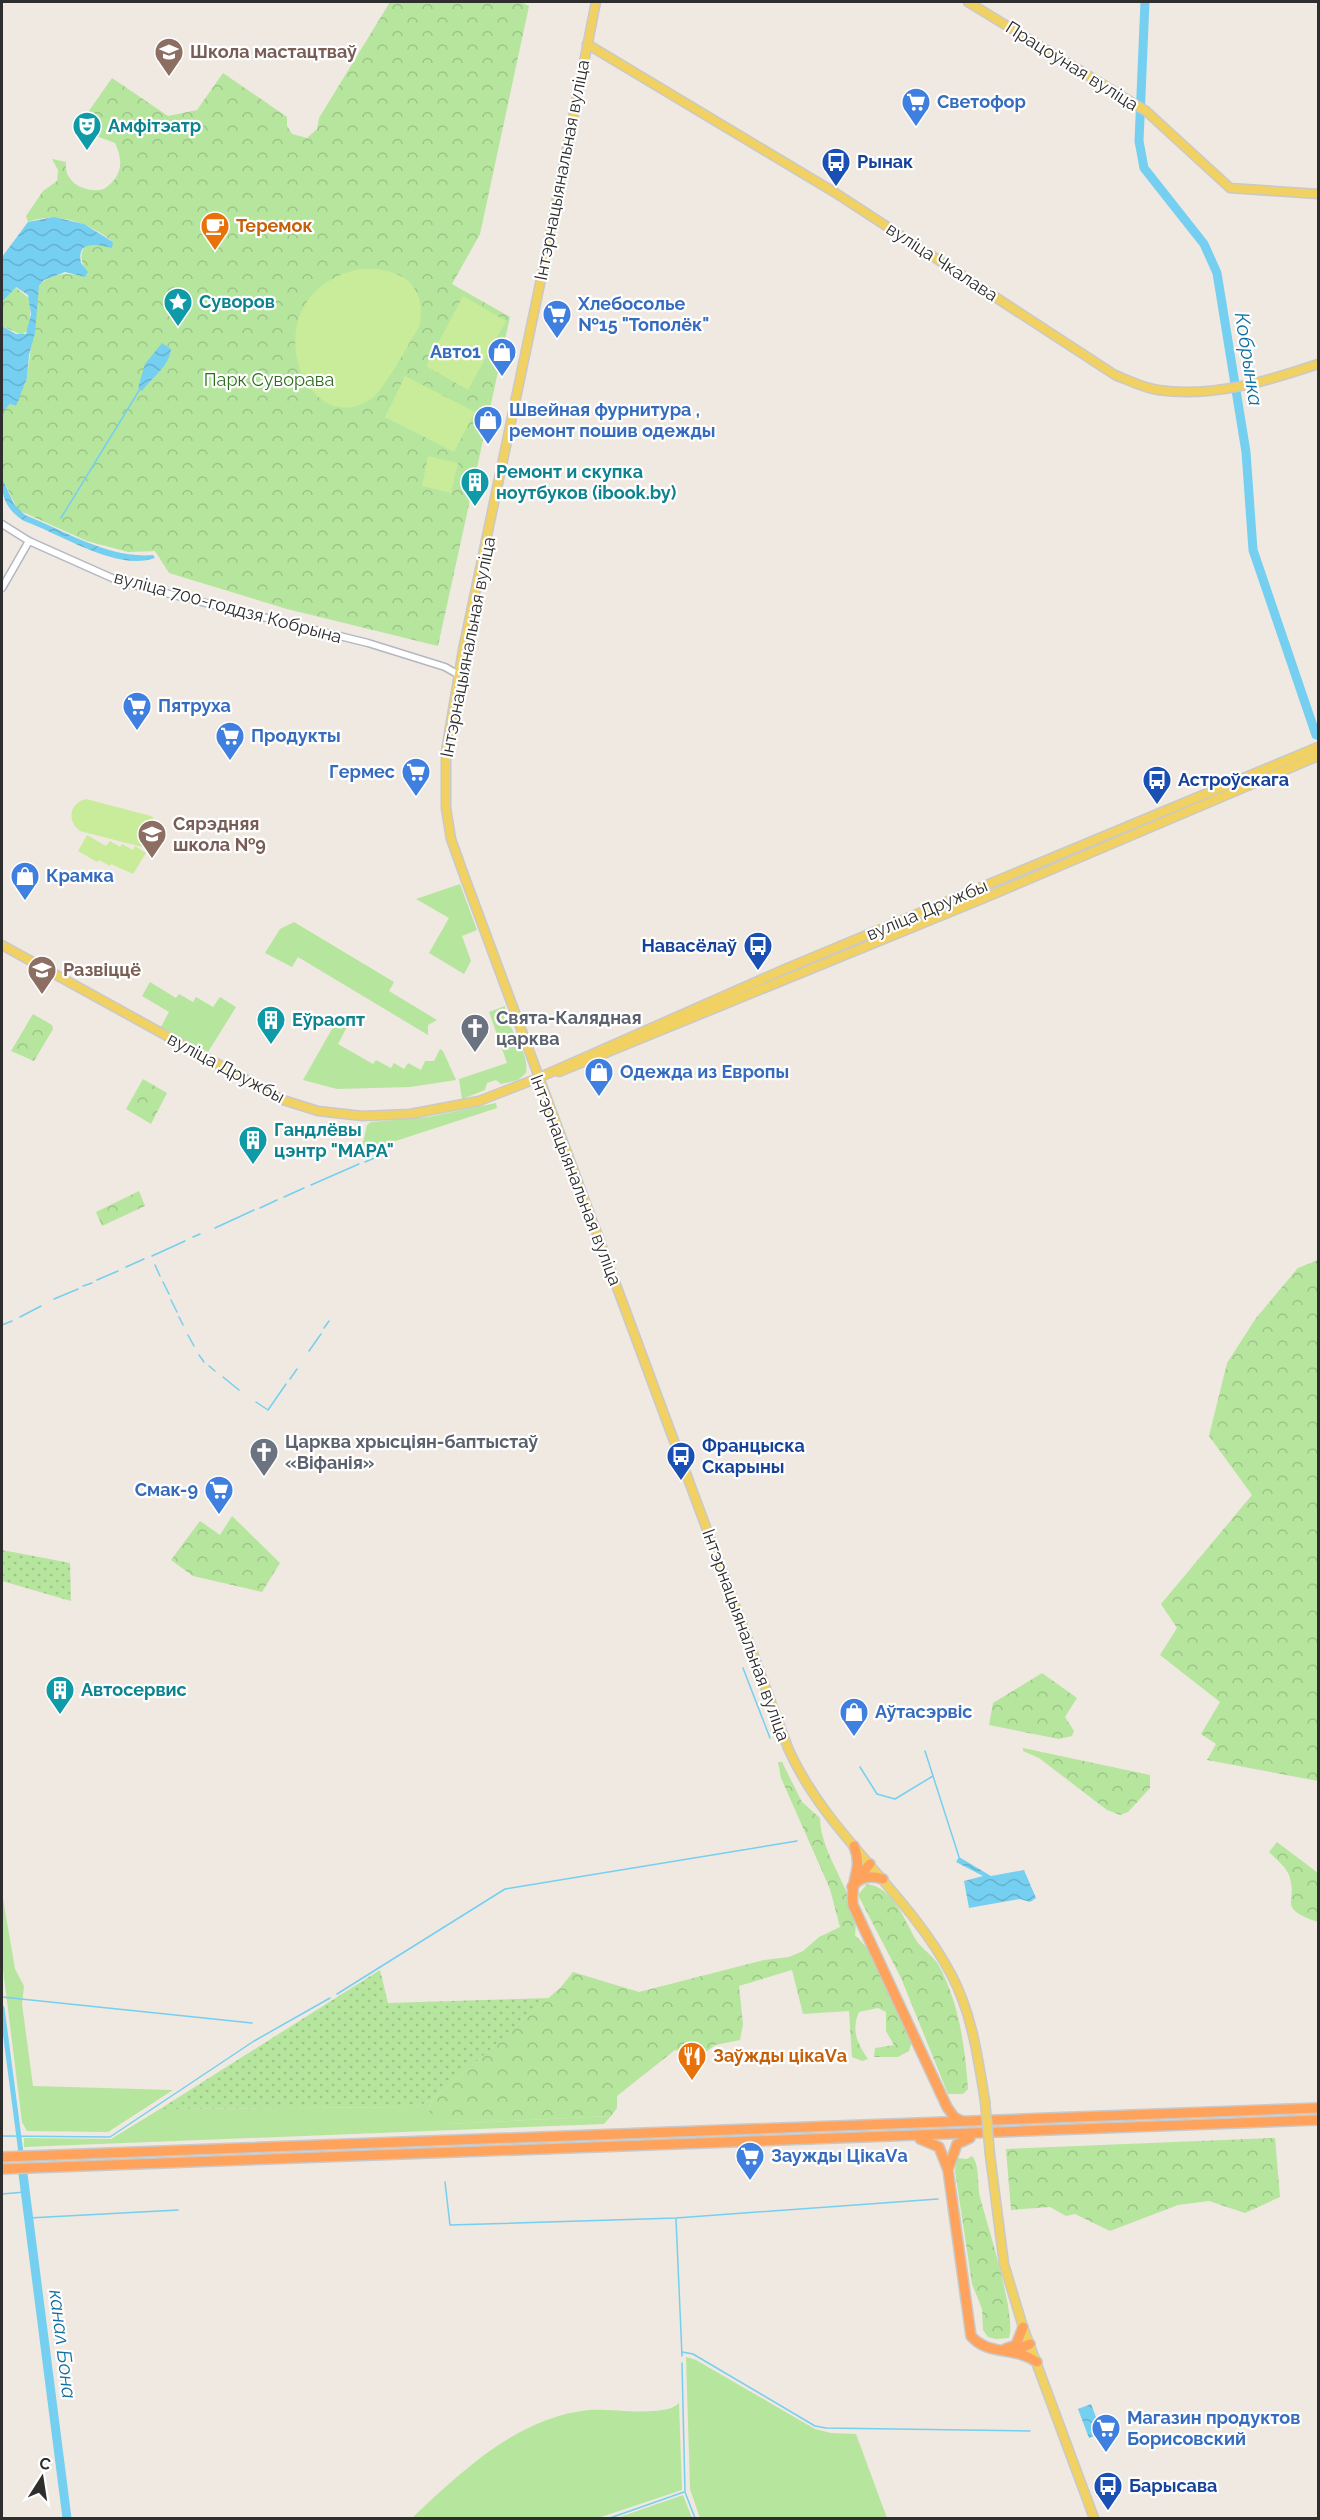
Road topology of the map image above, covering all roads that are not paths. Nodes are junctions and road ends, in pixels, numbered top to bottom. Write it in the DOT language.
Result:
graph roads {
  1 [pos="596,2"];
  2 [pos="968,2"];
  3 [pos="587,44"];
  4 [pos="1318,194"];
  5 [pos="1318,364"];
  6 [pos="2,525"];
  7 [pos="29,541"];
  8 [pos="2,588"];
  9 [pos="459,675"];
  10 [pos="1318,747"];
  11 [pos="1318,756"];
  12 [pos="1272,766"];
  13 [pos="1275,775"];
  14 [pos="1220,798"];
  15 [pos="1142,820"];
  16 [pos="1087,843"];
  17 [pos="1090,852"];
  18 [pos="1029,868"];
  19 [pos="1036,874"];
  20 [pos="978,889"];
  21 [pos="982,899"];
  22 [pos="928,919"];
  23 [pos="849,942"];
  24 [pos="2,945"];
  25 [pos="794,965"];
  26 [pos="798,974"];
  27 [pos="748,995"];
  28 [pos="538,1078"];
  29 [pos="854,1846"];
  30 [pos="870,1864"];
  31 [pos="883,1879"];
  32 [pos="851,1889"];
  33 [pos="940,2093"];
  34 [pos="1318,2109"];
  35 [pos="1318,2120"];
  36 [pos="926,2122"];
  37 [pos="964,2122"];
  38 [pos="981,2134"];
  39 [pos="912,2137"];
  40 [pos="2,2157"];
  41 [pos="2,2169"];
  42 [pos="948,2170"];
  43 [pos="1023,2327"];
  44 [pos="1030,2344"];
  45 [pos="1000,2350"];
  46 [pos="1013,2350"];
  47 [pos="1037,2362"];
  48 [pos="1094,2518"];
  1 -- 3 [label="main road, Інтэрнацыянальная вуліца"];
  2 -- 4 [label="main road, Працоўная вуліца"];
  3 -- 5 [label="main road, вуліца Чкалава"];
  3 -- 9 [label="main road, Інтэрнацыянальная вуліца"];
  6 -- 7 [label="street, вуліца 700-годдзя Кобрына"];
  7 -- 8 [label="street"];
  7 -- 9 [label="street, вуліца 700-годдзя Кобрына"];
  9 -- 28 [label="main road, Інтэрнацыянальная вуліца"];
  10 -- 12 [label="main road, вуліца Дружбы"];
  10 -- 13 [label="main road"];
  11 -- 13 [label="main road, вуліца Дружбы"];
  12 -- 14 [label="main road"];
  12 -- 15 [label="main road, вуліца Дружбы"];
  13 -- 14 [label="main road, вуліца Дружбы"];
  14 -- 17 [label="main road, вуліца Дружбы"];
  15 -- 16 [label="main road, вуліца Дружбы"];
  15 -- 17 [label="main road"];
  16 -- 18 [label="main road, вуліца Дружбы"];
  16 -- 19 [label="main road"];
  17 -- 19 [label="main road, вуліца Дружбы"];
  18 -- 20 [label="main road, вуліца Дружбы"];
  18 -- 21 [label="main road"];
  19 -- 21 [label="main road, вуліца Дружбы"];
  20 -- 22 [label="main road"];
  20 -- 23 [label="main road, вуліца Дружбы"];
  21 -- 22 [label="main road, вуліца Дружбы"];
  22 -- 26 [label="main road, вуліца Дружбы"];
  23 -- 25 [label="main road, вуліца Дружбы"];
  23 -- 26 [label="main road"];
  24 -- 28 [label="main road, вуліца Дружбы"];
  25 -- 27 [label="main road"];
  25 -- 28 [label="main road, вуліца Дружбы"];
  26 -- 27 [label="main road, вуліца Дружбы"];
  27 -- 28 [label="main road, вуліца Дружбы"];
  28 -- 29 [label="main road, Інтэрнацыянальная вуліца"];
  29 -- 30 [label="main road, Інтэрнацыянальная вуліца"];
  29 -- 32 [label="highway"];
  30 -- 31 [label="main road, Інтэрнацыянальная вуліца"];
  30 -- 32 [label="highway"];
  31 -- 32 [label="highway"];
  31 -- 43 [label="main road, Інтэрнацыянальная вуліца, bridge"];
  32 -- 33 [label="highway"];
  33 -- 36 [label="highway"];
  33 -- 37 [label="highway"];
  34 -- 37 [label="highway"];
  35 -- 38 [label="highway"];
  36 -- 37 [label="highway"];
  36 -- 40 [label="highway"];
  38 -- 39 [label="highway"];
  38 -- 42 [label="highway"];
  39 -- 41 [label="highway"];
  39 -- 42 [label="highway"];
  42 -- 45 [label="highway"];
  43 -- 44 [label="main road, Інтэрнацыянальная вуліца"];
  43 -- 45 [label="highway"];
  44 -- 46 [label="highway"];
  44 -- 47 [label="main road, Інтэрнацыянальная вуліца"];
  45 -- 46 [label="highway"];
  46 -- 47 [label="highway"];
  47 -- 48 [label="main road, Інтэрнацыянальная вуліца"];
}
